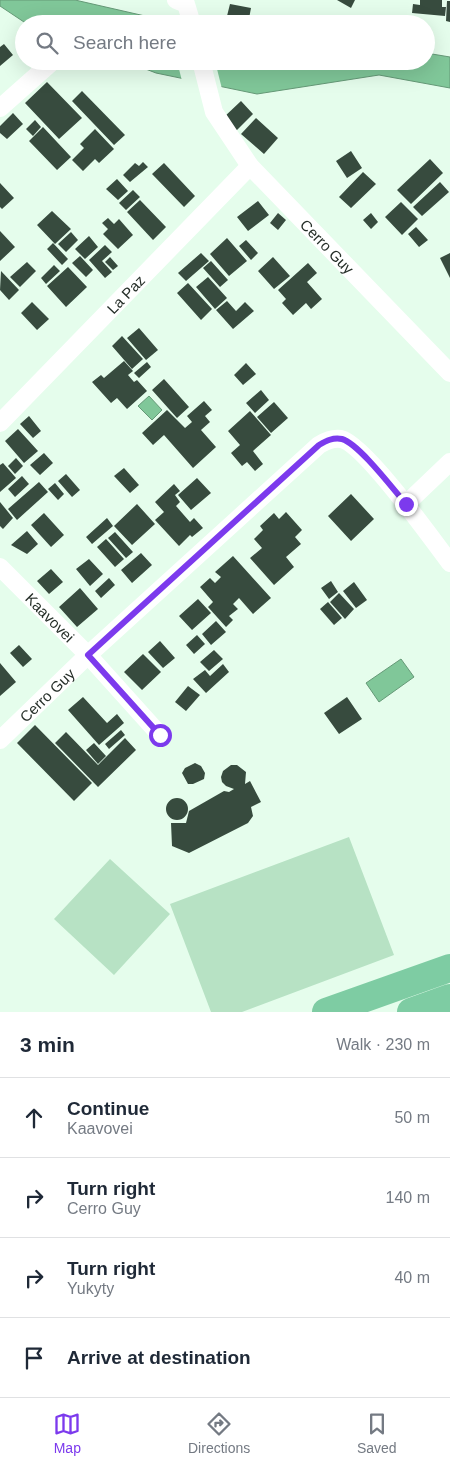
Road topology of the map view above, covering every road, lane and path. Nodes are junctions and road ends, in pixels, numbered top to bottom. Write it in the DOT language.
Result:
graph roads {
  1 [pos="43,70"];
  2 [pos="203,70"];
  3 [pos="0,108"];
  4 [pos="250,166"];
  5 [pos="450,373"];
  6 [pos="0,423"];
  7 [pos="450,462"];
  8 [pos="406,504"];
  9 [pos="450,563"];
  10 [pos="0,567"];
  11 [pos="88,655"];
  12 [pos="160,735"];
  13 [pos="0,740"];
  14 [pos="450,968"];
  15 [pos="450,998"];
  16 [pos="326,1012"];
  17 [pos="411,1012"];
  1 -- 3 [label="street"];
  2 -- 4 [label="street, Cerro Guy"];
  4 -- 5 [label="street, Cerro Guy"];
  4 -- 6 [label="street, La Paz"];
  7 -- 8 [label="street"];
  8 -- 9 [label="street"];
  8 -- 11 [label="street, Cerro Guy"];
  10 -- 11 [label="street, Kaavovei"];
  11 -- 12 [label="street, Kaavovei"];
  11 -- 13 [label="street, Cerro Guy"];
  14 -- 16 [label="main road"];
  15 -- 17 [label="main road"];
}
